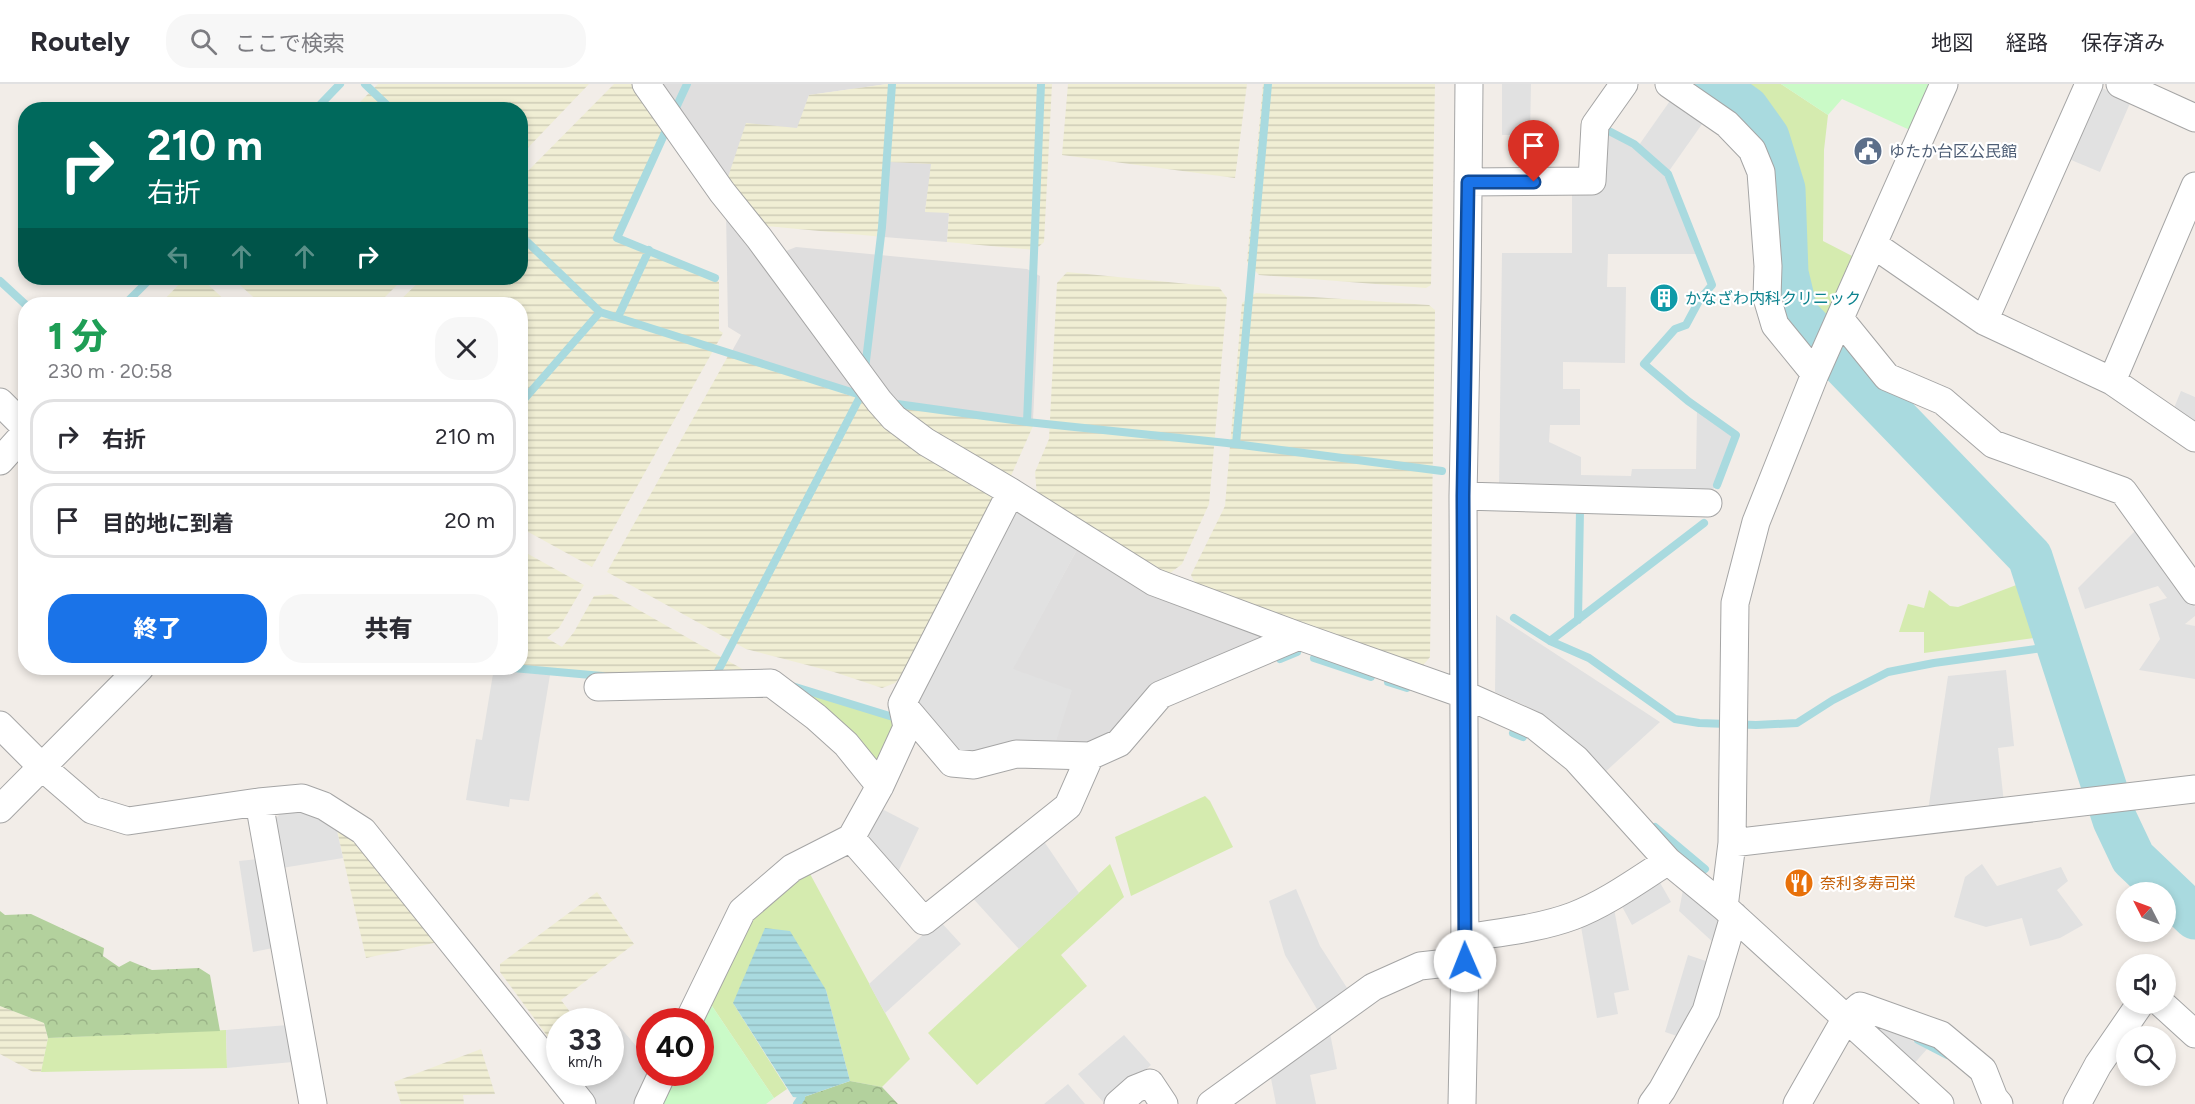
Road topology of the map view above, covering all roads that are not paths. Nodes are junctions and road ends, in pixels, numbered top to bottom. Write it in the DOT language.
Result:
graph roads {
  1 [pos="646,84"];
  2 [pos="1469,84"];
  3 [pos="1624,84"];
  4 [pos="1669,84"];
  5 [pos="1944,84"];
  6 [pos="2089,84"];
  7 [pos="2120,84"];
  8 [pos="2195,118"];
  9 [pos="1468,182"];
  10 [pos="2195,186"];
  11 [pos="1874,245"];
  12 [pos="1984,321"];
  13 [pos="1838,325"];
  14 [pos="1817,370"];
  15 [pos="2112,381"];
  16 [pos="0,402"];
  17 [pos="18,421"];
  18 [pos="2195,438"];
  19 [pos="18,440"];
  20 [pos="0,461"];
  21 [pos="1011,492"];
  22 [pos="1463,496"];
  23 [pos="1708,503"];
  24 [pos="2195,591"];
  25 [pos="1299,636"];
  26 [pos="133,675"];
  27 [pos="598,687"];
  28 [pos="1463,694"];
  29 [pos="902,704"];
  30 [pos="0,725"];
  31 [pos="1090,756"];
  32 [pos="42,767"];
  33 [pos="880,786"];
  34 [pos="2195,789"];
  35 [pos="259,802"];
  36 [pos="0,809"];
  37 [pos="851,838"];
  38 [pos="1732,843"];
  39 [pos="1668,861"];
  40 [pos="1729,911"];
  41 [pos="1464,950"];
  42 [pos="695,1008"];
  43 [pos="2133,1014"];
  44 [pos="2173,1014"];
  45 [pos="1846,1018"];
  46 [pos="2195,1034"];
  47 [pos="656,1086"];
  48 [pos="313,1104"];
  49 [pos="582,1104"];
  50 [pos="648,1104"];
  51 [pos="1118,1104"];
  52 [pos="1164,1104"];
  53 [pos="1211,1104"];
  54 [pos="1462,1104"];
  55 [pos="1652,1104"];
  56 [pos="1797,1104"];
  57 [pos="1940,1104"];
  58 [pos="1999,1104"];
  59 [pos="2077,1104"];
  1 -- 21 [label="street"];
  2 -- 9 [label="street"];
  3 -- 9 [label="street"];
  4 -- 14 [label="street"];
  5 -- 11 [label="street"];
  6 -- 12 [label="street"];
  7 -- 8 [label="street"];
  9 -- 22 [label="street"];
  10 -- 15 [label="street"];
  11 -- 12 [label="street"];
  11 -- 13 [label="street"];
  12 -- 15 [label="street"];
  13 -- 14 [label="street"];
  13 -- 24 [label="street"];
  14 -- 38 [label="street"];
  15 -- 18 [label="street"];
  16 -- 17 [label="street"];
  19 -- 20 [label="street"];
  21 -- 25 [label="street"];
  21 -- 29 [label="street"];
  22 -- 23 [label="street"];
  22 -- 28 [label="street"];
  25 -- 28 [label="street"];
  25 -- 31 [label="street"];
  26 -- 32 [label="street"];
  27 -- 33 [label="street"];
  28 -- 39 [label="street"];
  28 -- 41 [label="street"];
  29 -- 31 [label="street"];
  29 -- 33 [label="street"];
  30 -- 32 [label="street"];
  31 -- 37 [label="street"];
  32 -- 35 [label="street"];
  32 -- 36 [label="street"];
  33 -- 37 [label="street"];
  34 -- 38 [label="street"];
  35 -- 48 [label="street"];
  35 -- 49 [label="street"];
  37 -- 42 [label="street"];
  38 -- 40 [label="street"];
  39 -- 40 [label="street"];
  39 -- 41 [label="street"];
  40 -- 45 [label="street"];
  40 -- 55 [label="street"];
  41 -- 53 [label="street"];
  41 -- 54 [label="street"];
  43 -- 59 [label="street"];
  44 -- 46 [label="street"];
  45 -- 56 [label="street"];
  45 -- 57 [label="street"];
  45 -- 58 [label="street"];
  47 -- 50 [label="street"];
  51 -- 52 [label="street"];
}
